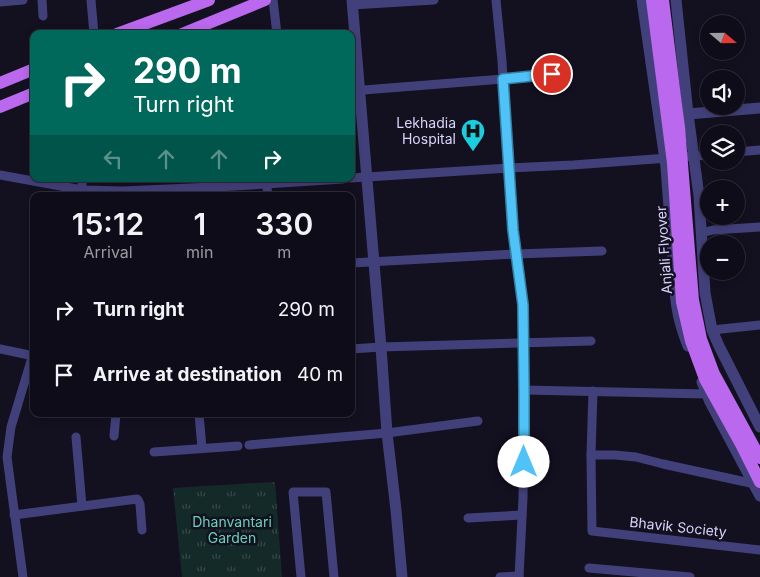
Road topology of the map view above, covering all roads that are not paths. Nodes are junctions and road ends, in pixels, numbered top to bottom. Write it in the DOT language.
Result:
graph roads {
  1 [pos="23,0"];
  2 [pos="42,0"];
  3 [pos="91,0"];
  4 [pos="209,0"];
  5 [pos="265,0"];
  6 [pos="273,0"];
  7 [pos="434,0"];
  8 [pos="496,0"];
  9 [pos="642,0"];
  10 [pos="652,0"];
  11 [pos="663,0"];
  12 [pos="676,0"];
  13 [pos="0,2"];
  14 [pos="352,2"];
  15 [pos="188,4"];
  16 [pos="43,16"];
  17 [pos="94,30"];
  18 [pos="126,30"];
  19 [pos="192,30"];
  20 [pos="277,30"];
  21 [pos="353,30"];
  22 [pos="30,71"];
  23 [pos="552,74"];
  24 [pos="503,79"];
  25 [pos="0,83"];
  26 [pos="355,90"];
  27 [pos="30,95"];
  28 [pos="760,108"];
  29 [pos="0,109"];
  30 [pos="688,114"];
  31 [pos="760,150"];
  32 [pos="745,151"];
  33 [pos="694,156"];
  34 [pos="700,156"];
  35 [pos="665,159"];
  36 [pos="509,168"];
  37 [pos="0,175"];
  38 [pos="367,177"];
  39 [pos="355,178"];
  40 [pos="30,182"];
  41 [pos="32,182"];
  42 [pos="261,182"];
  43 [pos="76,192"];
  44 [pos="102,192"];
  45 [pos="210,192"];
  46 [pos="760,226"];
  47 [pos="701,233"];
  48 [pos="602,251"];
  49 [pos="516,254"];
  50 [pos="374,262"];
  51 [pos="355,263"];
  52 [pos="760,325"];
  53 [pos="712,330"];
  54 [pos="591,341"];
  55 [pos="524,344"];
  56 [pos="381,347"];
  57 [pos="0,349"];
  58 [pos="355,349"];
  59 [pos="30,354"];
  60 [pos="30,364"];
  61 [pos="524,390"];
  62 [pos="593,391"];
  63 [pos="706,394"];
  64 [pos="116,417"];
  65 [pos="199,417"];
  66 [pos="478,421"];
  67 [pos="760,427"];
  68 [pos="387,433"];
  69 [pos="76,436"];
  70 [pos="114,436"];
  71 [pos="249,445"];
  72 [pos="238,446"];
  73 [pos="202,448"];
  74 [pos="154,452"];
  75 [pos="591,455"];
  76 [pos="760,458"];
  77 [pos="758,483"];
  78 [pos="760,496"];
  79 [pos="82,506"];
  80 [pos="14,515"];
  81 [pos="522,515"];
  82 [pos="468,518"];
  83 [pos="142,530"];
  84 [pos="760,550"];
  85 [pos="589,568"];
  86 [pos="519,576"];
  87 [pos="23,577"];
  88 [pos="301,577"];
  89 [pos="334,577"];
  90 [pos="402,577"];
  91 [pos="500,577"];
  92 [pos="690,577"];
  1 -- 13 [label="street"];
  2 -- 16 [label="street"];
  3 -- 17 [label="street"];
  4 -- 15 [label="main road"];
  5 -- 19 [label="main road"];
  6 -- 20 [label="street"];
  7 -- 14 [label="street"];
  8 -- 24 [label="street"];
  9 -- 35 [label="street"];
  10 -- 77 [label="main road, Anjali Flyover, bridge"];
  11 -- 76 [label="main road, Anjali Flyover, bridge"];
  12 -- 30 [label="street"];
  14 -- 21 [label="street"];
  15 -- 18 [label="main road"];
  22 -- 25 [label="main road"];
  23 -- 24 [label="street"];
  24 -- 26 [label="street"];
  24 -- 36 [label="street"];
  26 -- 38 [label="street"];
  27 -- 29 [label="main road"];
  28 -- 30 [label="street"];
  30 -- 33 [label="street"];
  31 -- 32 [label="street"];
  33 -- 34 [label="street"];
  33 -- 35 [label="street"];
  33 -- 47 [label="street"];
  35 -- 36 [label="street"];
  35 -- 63 [label="street"];
  36 -- 38 [label="street"];
  36 -- 49 [label="street"];
  37 -- 40 [label="street"];
  38 -- 39 [label="street"];
  38 -- 50 [label="street"];
  41 -- 43 [label="street"];
  42 -- 45 [label="street"];
  44 -- 45 [label="street"];
  46 -- 47 [label="street"];
  47 -- 53 [label="street"];
  48 -- 49 [label="street"];
  49 -- 50 [label="street"];
  49 -- 55 [label="street"];
  50 -- 51 [label="street"];
  50 -- 56 [label="street"];
  52 -- 53 [label="street"];
  53 -- 67 [label="street"];
  54 -- 55 [label="street"];
  55 -- 56 [label="street"];
  55 -- 61 [label="street"];
  56 -- 58 [label="street"];
  56 -- 68 [label="street"];
  57 -- 59 [label="street"];
  60 -- 80 [label="street"];
  61 -- 62 [label="street"];
  61 -- 81 [label="street"];
  62 -- 63 [label="street"];
  62 -- 75 [label="street"];
  63 -- 77 [label="street"];
  64 -- 70 [label="street"];
  65 -- 73 [label="street"];
  66 -- 68 [label="street"];
  68 -- 71 [label="street"];
  68 -- 90 [label="street"];
  69 -- 79 [label="street"];
  72 -- 73 [label="street"];
  73 -- 74 [label="street"];
  75 -- 77 [label="street"];
  75 -- 84 [label="street, Bhavik Society"];
  77 -- 78 [label="street"];
  79 -- 80 [label="street"];
  79 -- 83 [label="street"];
  80 -- 87 [label="street"];
  81 -- 82 [label="street"];
  81 -- 86 [label="street"];
  85 -- 92 [label="street"];
  86 -- 91 [label="street"];
  88 -- 89 [label="street"];
}
